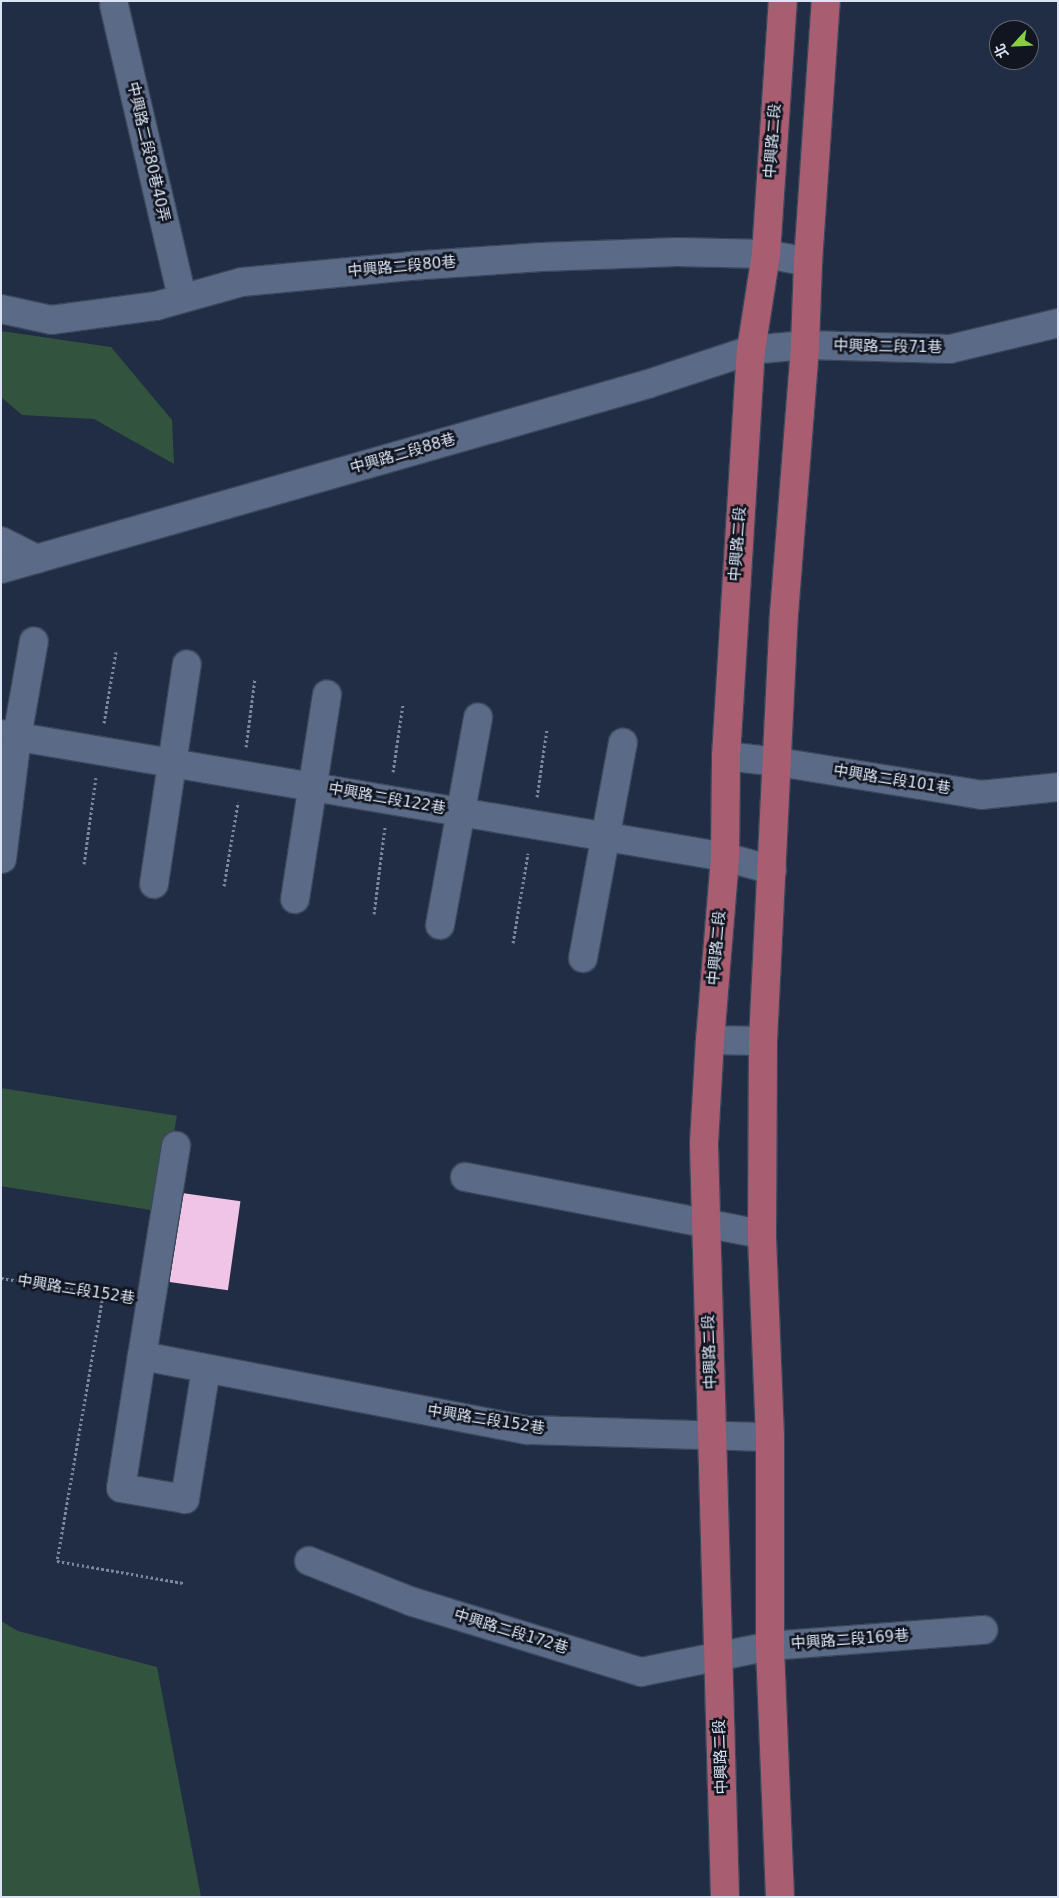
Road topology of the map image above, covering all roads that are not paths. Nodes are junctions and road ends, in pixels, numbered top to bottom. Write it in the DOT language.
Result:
graph roads {
  1 [pos="783,1"];
  2 [pos="826,1"];
  3 [pos="114,5"];
  4 [pos="766,254"];
  5 [pos="808,262"];
  6 [pos="182,298"];
  7 [pos="1,309"];
  8 [pos="1058,323"];
  9 [pos="805,345"];
  10 [pos="751,350"];
  11 [pos="1,541"];
  12 [pos="37,558"];
  13 [pos="1,569"];
  14 [pos="34,641"];
  15 [pos="187,664"];
  16 [pos="327,694"];
  17 [pos="478,717"];
  18 [pos="9,735"];
  19 [pos="623,743"];
  20 [pos="726,756"];
  21 [pos="778,762"];
  22 [pos="172,763"];
  23 [pos="312,787"];
  24 [pos="1058,787"];
  25 [pos="462,812"];
  26 [pos="607,837"];
  27 [pos="725,857"];
  28 [pos="2,859"];
  29 [pos="772,870"];
  30 [pos="154,884"];
  31 [pos="295,899"];
  32 [pos="440,926"];
  33 [pos="583,958"];
  34 [pos="710,1040"];
  35 [pos="763,1041"];
  36 [pos="176,1146"];
  37 [pos="465,1177"];
  38 [pos="706,1223"];
  39 [pos="762,1234"];
  40 [pos="142,1356"];
  41 [pos="206,1369"];
  42 [pos="712,1434"];
  43 [pos="770,1437"];
  44 [pos="309,1561"];
  45 [pos="983,1630"];
  46 [pos="770,1646"];
  47 [pos="718,1656"];
  48 [pos="725,1897"];
  49 [pos="780,1897"];
  1 -- 4 [label="main road, 中興路二段"];
  2 -- 5 [label="main road"];
  3 -- 6 [label="lane, 中興路二段80巷40弄"];
  4 -- 5 [label="lane, 中興路二段80巷"];
  4 -- 6 [label="lane, 中興路二段80巷"];
  4 -- 10 [label="main road, 中興路二段"];
  5 -- 9 [label="main road"];
  6 -- 7 [label="lane, 中興路二段80巷"];
  8 -- 9 [label="lane, 中興路二段71巷"];
  9 -- 10 [label="lane, 中興路二段88巷"];
  9 -- 21 [label="main road"];
  10 -- 12 [label="lane, 中興路二段88巷"];
  10 -- 20 [label="main road, 中興路二段"];
  11 -- 12 [label="lane"];
  12 -- 13 [label="lane, 中興路二段88巷"];
  14 -- 18 [label="lane"];
  15 -- 22 [label="lane"];
  16 -- 23 [label="lane"];
  17 -- 25 [label="lane"];
  18 -- 22 [label="lane, 中興路二段122巷"];
  18 -- 28 [label="lane"];
  19 -- 26 [label="lane"];
  20 -- 21 [label="lane, 中興路二段101巷"];
  20 -- 27 [label="main road, 中興路二段"];
  21 -- 24 [label="lane, 中興路二段101巷"];
  21 -- 29 [label="main road"];
  22 -- 23 [label="lane, 中興路二段122巷"];
  22 -- 30 [label="lane"];
  23 -- 25 [label="lane, 中興路二段122巷"];
  23 -- 31 [label="lane"];
  25 -- 26 [label="lane, 中興路二段122巷"];
  25 -- 32 [label="lane"];
  26 -- 27 [label="lane, 中興路二段122巷"];
  26 -- 33 [label="lane"];
  27 -- 29 [label="lane, 中興路二段122巷"];
  27 -- 34 [label="main road, 中興路二段"];
  29 -- 35 [label="main road"];
  34 -- 35 [label="lane"];
  34 -- 38 [label="main road, 中興路二段"];
  35 -- 39 [label="main road"];
  36 -- 40 [label="lane, 中興路二段152巷"];
  37 -- 38 [label="lane"];
  38 -- 39 [label="lane"];
  38 -- 42 [label="main road, 中興路二段"];
  39 -- 43 [label="main road"];
  40 -- 41 [label="lane, 中興路二段152巷"];
  40 -- 41 [label="lane, 中興路二段152巷"];
  41 -- 42 [label="lane, 中興路二段152巷"];
  42 -- 43 [label="lane, 中興路二段152巷"];
  42 -- 47 [label="main road, 中興路二段"];
  43 -- 46 [label="main road"];
  44 -- 47 [label="lane, 中興路二段172巷"];
  45 -- 46 [label="lane, 中興路二段169巷"];
  46 -- 47 [label="lane, 中興路二段169巷"];
  46 -- 49 [label="main road"];
  47 -- 48 [label="main road, 中興路二段"];
}
